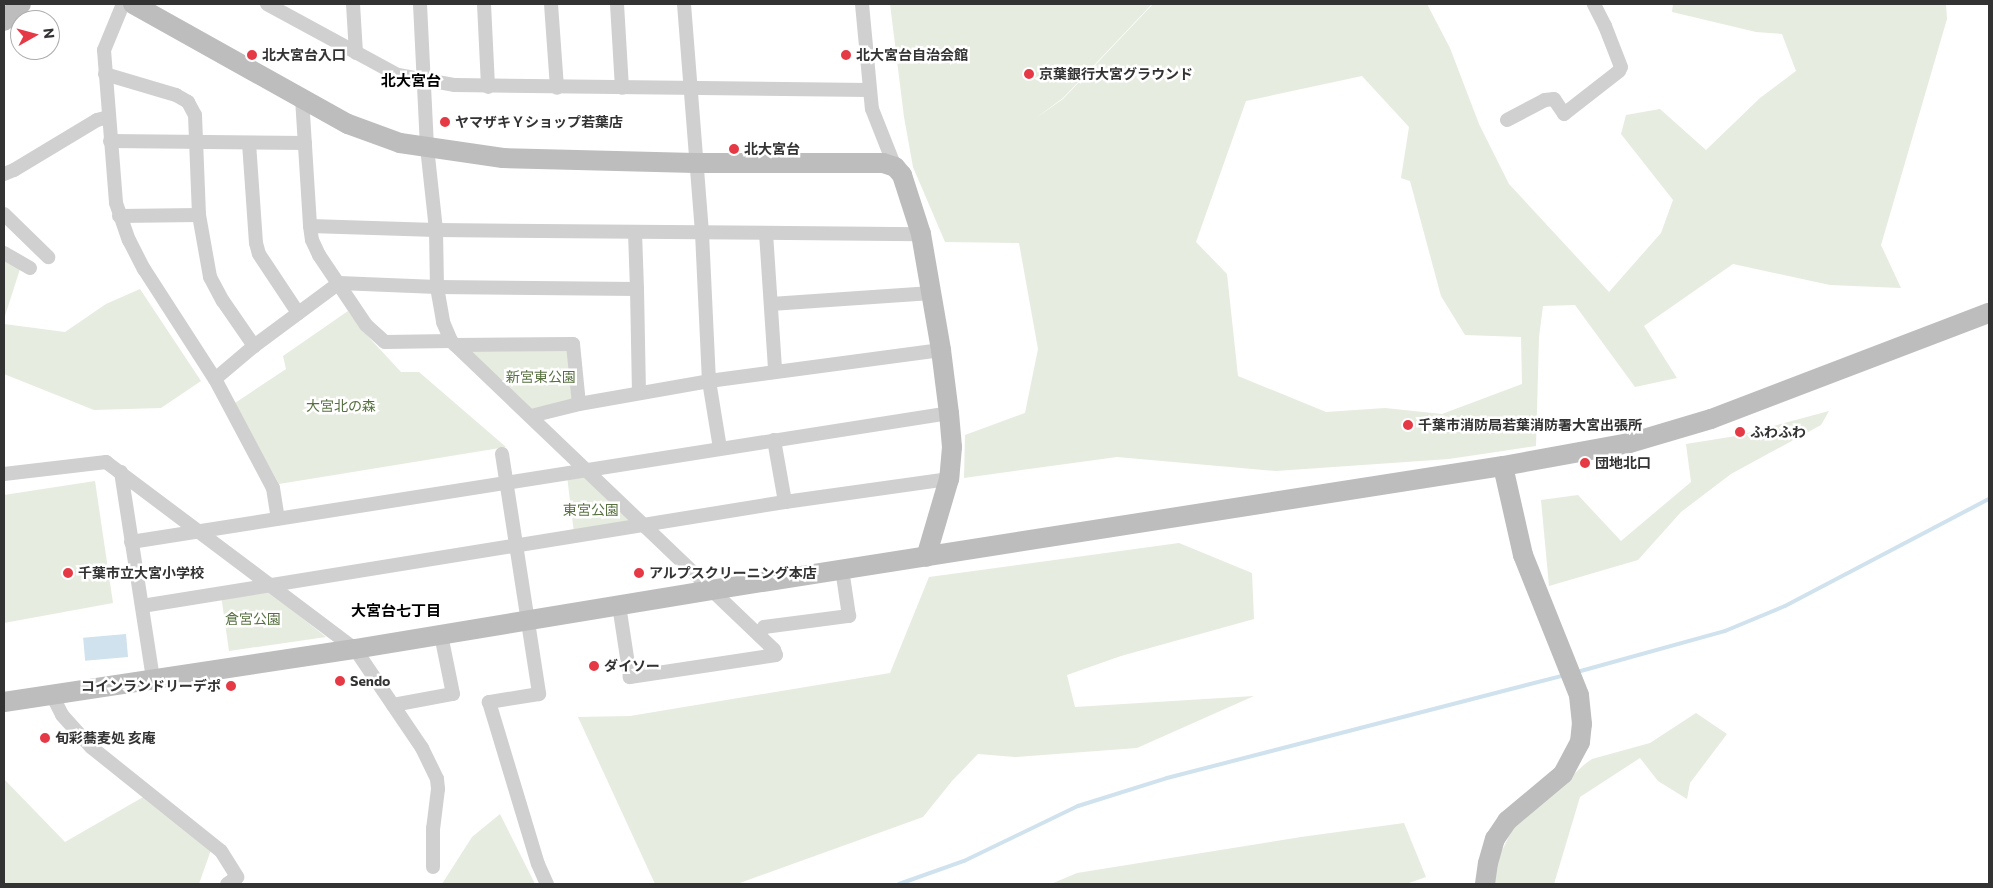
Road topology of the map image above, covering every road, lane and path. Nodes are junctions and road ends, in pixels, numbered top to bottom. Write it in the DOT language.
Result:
graph roads {
  1 [pos="21,4"];
  2 [pos="123,4"];
  3 [pos="133,4"];
  4 [pos="267,4"];
  5 [pos="287,4"];
  6 [pos="353,4"];
  7 [pos="420,4"];
  8 [pos="484,4"];
  9 [pos="551,4"];
  10 [pos="617,4"];
  11 [pos="684,4"];
  12 [pos="862,4"];
  13 [pos="1594,4"];
  14 [pos="4,21"];
  15 [pos="300,22"];
  16 [pos="356,53"];
  17 [pos="105,74"];
  18 [pos="424,80"];
  19 [pos="488,87"];
  20 [pos="557,88"];
  21 [pos="622,88"];
  22 [pos="690,89"];
  23 [pos="869,90"];
  24 [pos="302,98"];
  25 [pos="108,117"];
  26 [pos="1507,120"];
  27 [pos="110,141"];
  28 [pos="196,142"];
  29 [pos="249,143"];
  30 [pos="305,143"];
  31 [pos="427,147"];
  32 [pos="695,163"];
  33 [pos="895,167"];
  34 [pos="4,174"];
  35 [pos="4,214"];
  36 [pos="200,214"];
  37 [pos="119,216"];
  38 [pos="310,226"];
  39 [pos="436,230"];
  40 [pos="635,232"];
  41 [pos="702,233"];
  42 [pos="766,233"];
  43 [pos="921,234"];
  44 [pos="4,254"];
  45 [pos="48,257"];
  46 [pos="30,268"];
  47 [pos="339,283"];
  48 [pos="437,287"];
  49 [pos="637,289"];
  50 [pos="932,293"];
  51 [pos="771,304"];
  52 [pos="298,313"];
  53 [pos="1989,313"];
  54 [pos="453,343"];
  55 [pos="254,346"];
  56 [pos="941,350"];
  57 [pos="775,370"];
  58 [pos="215,379"];
  59 [pos="709,381"];
  60 [pos="639,393"];
  61 [pos="579,404"];
  62 [pos="949,413"];
  63 [pos="531,416"];
  64 [pos="774,440"];
  65 [pos="720,448"];
  66 [pos="502,454"];
  67 [pos="1503,466"];
  68 [pos="586,471"];
  69 [pos="121,472"];
  70 [pos="4,474"];
  71 [pos="949,479"];
  72 [pos="506,483"];
  73 [pos="786,502"];
  74 [pos="278,519"];
  75 [pos="643,525"];
  76 [pos="201,532"];
  77 [pos="131,542"];
  78 [pos="516,544"];
  79 [pos="926,557"];
  80 [pos="842,569"];
  81 [pos="272,585"];
  82 [pos="711,590"];
  83 [pos="619,605"];
  84 [pos="142,606"];
  85 [pos="529,620"];
  86 [pos="441,635"];
  87 [pos="759,635"];
  88 [pos="355,649"];
  89 [pos="153,679"];
  90 [pos="52,695"];
  91 [pos="4,702"];
  92 [pos="393,705"];
  93 [pos="433,868"];
  94 [pos="227,884"];
  95 [pos="547,884"];
  96 [pos="1485,884"];
  1 -- 14 [label="street"];
  2 -- 17 [label="street"];
  3 -- 24 [label="street"];
  4 -- 15 [label="street"];
  5 -- 15 [label="street"];
  6 -- 16 [label="street"];
  7 -- 18 [label="street"];
  8 -- 19 [label="street"];
  9 -- 20 [label="street"];
  10 -- 21 [label="street"];
  11 -- 22 [label="street"];
  12 -- 23 [label="street"];
  13 -- 26 [label="street"];
  15 -- 16 [label="street"];
  16 -- 18 [label="street"];
  17 -- 25 [label="street"];
  17 -- 28 [label="street"];
  18 -- 19 [label="street"];
  18 -- 31 [label="street"];
  19 -- 20 [label="street"];
  20 -- 21 [label="street"];
  21 -- 22 [label="street"];
  22 -- 23 [label="street"];
  22 -- 32 [label="street"];
  23 -- 33 [label="street"];
  24 -- 30 [label="street"];
  24 -- 31 [label="street"];
  25 -- 27 [label="street"];
  25 -- 34 [label="street"];
  27 -- 28 [label="street"];
  27 -- 37 [label="street"];
  28 -- 29 [label="street"];
  28 -- 36 [label="street"];
  29 -- 30 [label="street"];
  29 -- 52 [label="street"];
  30 -- 38 [label="street"];
  31 -- 32 [label="street"];
  31 -- 39 [label="street"];
  32 -- 33 [label="street"];
  32 -- 41 [label="street"];
  33 -- 43 [label="street"];
  35 -- 45 [label="street"];
  36 -- 37 [label="street"];
  36 -- 55 [label="street"];
  37 -- 58 [label="street"];
  38 -- 39 [label="street"];
  38 -- 47 [label="street"];
  39 -- 40 [label="street"];
  39 -- 48 [label="street"];
  40 -- 41 [label="street"];
  40 -- 49 [label="street"];
  41 -- 42 [label="street"];
  41 -- 59 [label="street"];
  42 -- 43 [label="street"];
  42 -- 51 [label="street"];
  43 -- 50 [label="street"];
  44 -- 46 [label="street"];
  47 -- 48 [label="street"];
  47 -- 52 [label="street"];
  47 -- 54 [label="street"];
  48 -- 49 [label="street"];
  48 -- 54 [label="street"];
  49 -- 60 [label="street"];
  50 -- 51 [label="street"];
  50 -- 56 [label="street"];
  51 -- 57 [label="street"];
  52 -- 55 [label="street"];
  53 -- 67 [label="street"];
  54 -- 61 [label="street"];
  54 -- 63 [label="street"];
  55 -- 58 [label="street"];
  56 -- 57 [label="street"];
  56 -- 62 [label="street"];
  57 -- 59 [label="street"];
  58 -- 74 [label="street"];
  59 -- 60 [label="street"];
  59 -- 65 [label="street"];
  60 -- 61 [label="street"];
  61 -- 63 [label="street"];
  62 -- 64 [label="street"];
  62 -- 71 [label="street"];
  63 -- 68 [label="street"];
  64 -- 65 [label="street"];
  64 -- 73 [label="street"];
  65 -- 68 [label="street"];
  66 -- 72 [label="street"];
  67 -- 79 [label="street"];
  67 -- 96 [label="street"];
  68 -- 72 [label="street"];
  68 -- 75 [label="street"];
  69 -- 70 [label="street"];
  69 -- 76 [label="street"];
  69 -- 77 [label="street"];
  71 -- 73 [label="street"];
  71 -- 79 [label="street"];
  72 -- 74 [label="street"];
  72 -- 78 [label="street"];
  73 -- 75 [label="street"];
  74 -- 76 [label="street"];
  75 -- 78 [label="street"];
  75 -- 82 [label="street"];
  76 -- 77 [label="street"];
  76 -- 81 [label="street"];
  77 -- 84 [label="street"];
  78 -- 81 [label="street"];
  78 -- 85 [label="street"];
  79 -- 80 [label="street"];
  80 -- 82 [label="street"];
  80 -- 87 [label="street"];
  81 -- 84 [label="street"];
  81 -- 88 [label="street"];
  82 -- 83 [label="street"];
  82 -- 87 [label="street"];
  83 -- 85 [label="street"];
  83 -- 87 [label="street"];
  84 -- 89 [label="street"];
  85 -- 86 [label="street"];
  85 -- 95 [label="street"];
  86 -- 88 [label="street"];
  86 -- 92 [label="street"];
  88 -- 89 [label="street"];
  88 -- 92 [label="street"];
  89 -- 90 [label="street"];
  90 -- 91 [label="street"];
  90 -- 94 [label="street"];
  92 -- 93 [label="street"];
}
